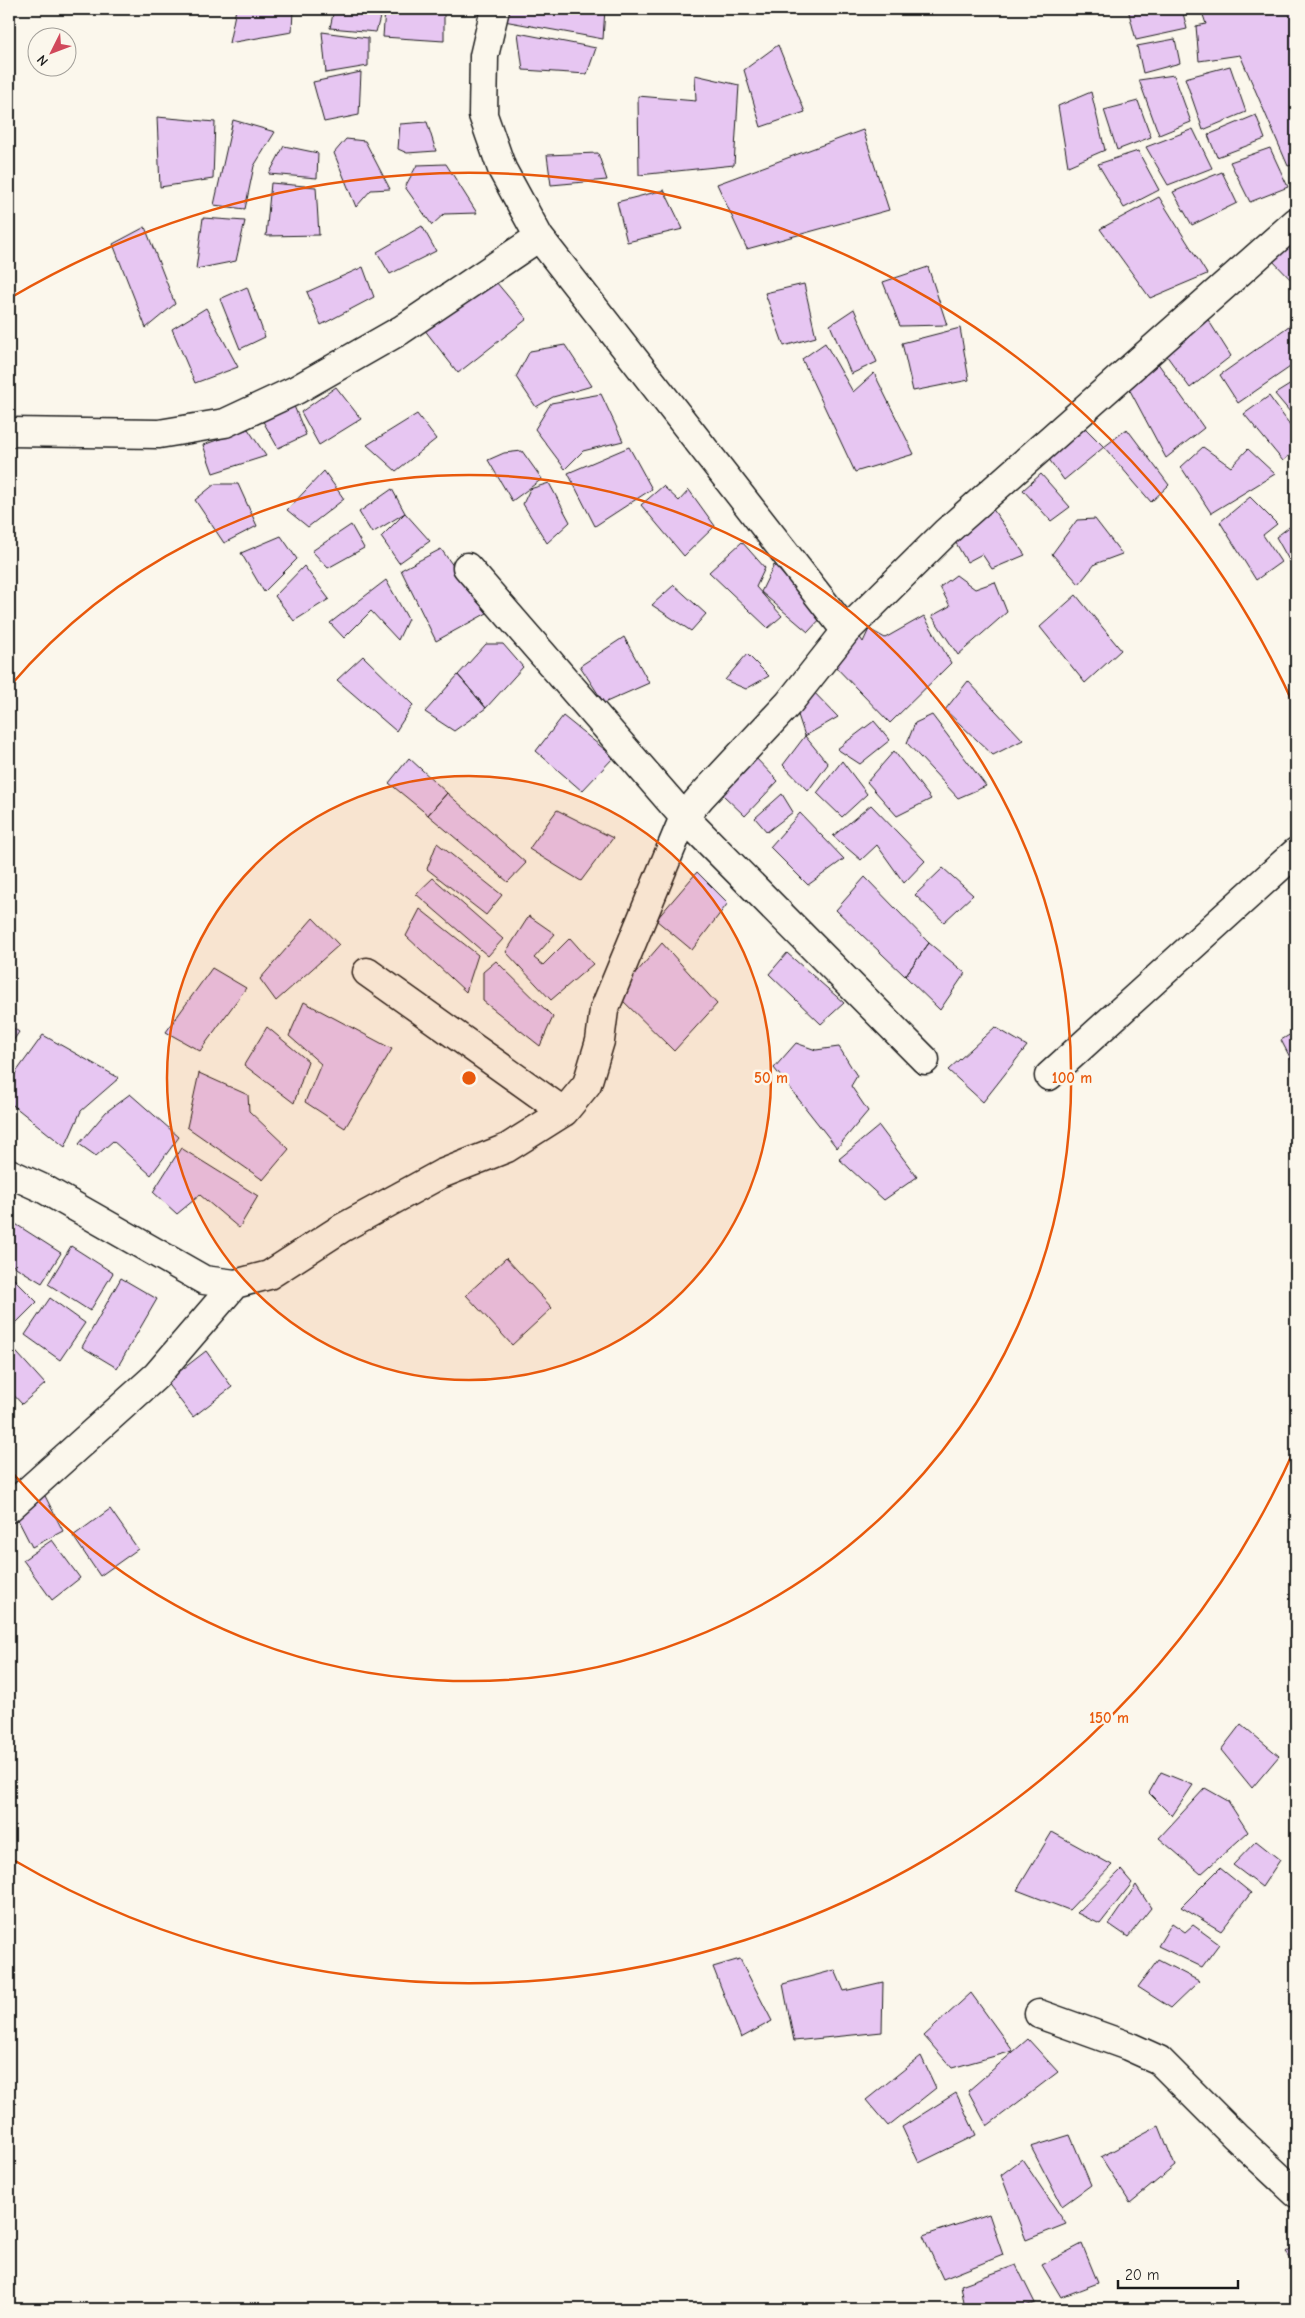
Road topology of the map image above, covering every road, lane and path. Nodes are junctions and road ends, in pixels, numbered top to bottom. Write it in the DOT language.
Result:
graph roads {
  1 [pos="495,9"];
  2 [pos="1296,222"];
  3 [pos="540,236"];
  4 [pos="9,432"];
  5 [pos="467,567"];
  6 [pos="846,631"];
  7 [pos="684,817"];
  8 [pos="1296,852"];
  9 [pos="367,972"];
  10 [pos="925,1060"];
  11 [pos="1049,1076"];
  12 [pos="564,1112"];
  13 [pos="9,1173"];
  14 [pos="235,1284"];
  15 [pos="9,1508"];
  16 [pos="1039,2014"];
  17 [pos="1296,2194"];
  1 -- 3 [label="street"];
  2 -- 6 [label="street"];
  3 -- 4 [label="street"];
  3 -- 6 [label="street"];
  5 -- 7 [label="street"];
  6 -- 7 [label="street"];
  7 -- 10 [label="street"];
  7 -- 12 [label="street"];
  8 -- 11 [label="street"];
  9 -- 12 [label="street"];
  12 -- 14 [label="street"];
  13 -- 14 [label="street"];
  14 -- 15 [label="street"];
  16 -- 17 [label="street"];
}
